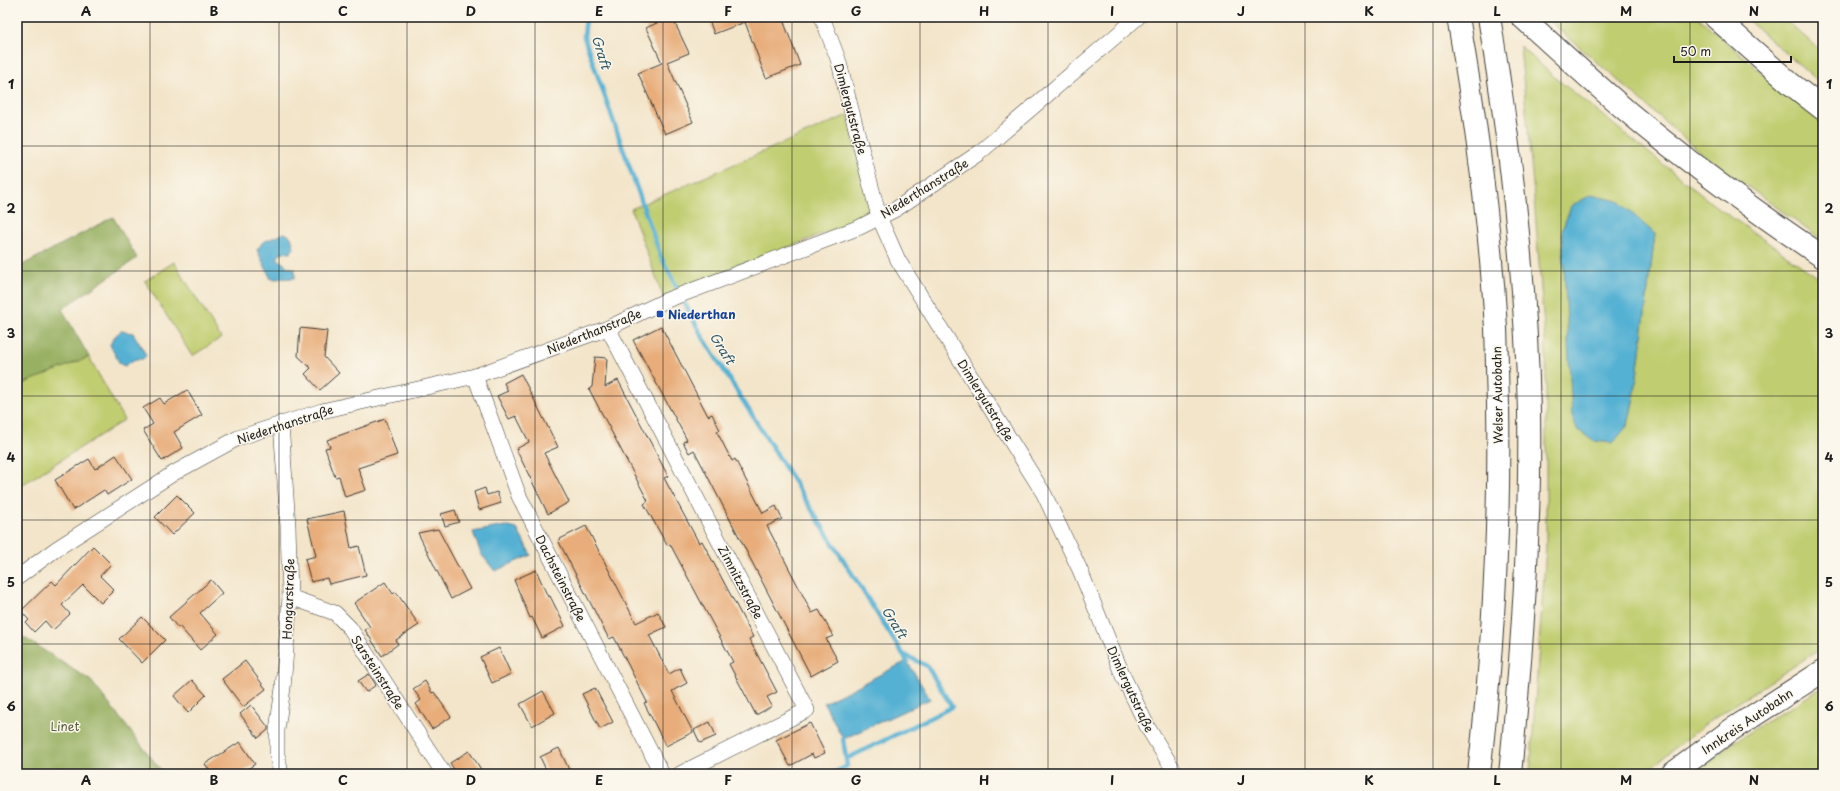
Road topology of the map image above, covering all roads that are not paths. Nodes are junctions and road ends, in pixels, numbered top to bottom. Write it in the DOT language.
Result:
graph roads {
  1 [pos="822,17"];
  2 [pos="1138,17"];
  3 [pos="1458,17"];
  4 [pos="1489,17"];
  5 [pos="1522,17"];
  6 [pos="1715,17"];
  7 [pos="1823,109"];
  8 [pos="879,217"];
  9 [pos="1823,257"];
  10 [pos="608,328"];
  11 [pos="475,376"];
  12 [pos="281,423"];
  13 [pos="17,578"];
  14 [pos="290,597"];
  15 [pos="1823,671"];
  16 [pos="281,774"];
  17 [pos="444,774"];
  18 [pos="662,774"];
  19 [pos="680,774"];
  20 [pos="1176,774"];
  21 [pos="1478,774"];
  22 [pos="1510,774"];
  23 [pos="1672,774"];
  1 -- 8 [label="street, Dimlergutstraße"];
  2 -- 8 [label="street, Niederthanstraße"];
  3 -- 21 [label="highway, Welser Autobahn"];
  4 -- 22 [label="highway"];
  5 -- 9 [label="highway"];
  6 -- 7 [label="highway"];
  8 -- 10 [label="street, Niederthanstraße"];
  8 -- 20 [label="street, Dimlergutstraße"];
  10 -- 11 [label="street, Niederthanstraße"];
  10 -- 19 [label="street, Zimnitzstraße"];
  11 -- 12 [label="street, Niederthanstraße"];
  11 -- 18 [label="street, Dachsteinstraße"];
  12 -- 13 [label="street, Niederthanstraße"];
  12 -- 14 [label="street, Hongarstraße"];
  14 -- 16 [label="street, Hongarstraße"];
  14 -- 17 [label="street, Sarsteinstraße"];
  15 -- 23 [label="highway, Innkreis Autobahn"];
}
